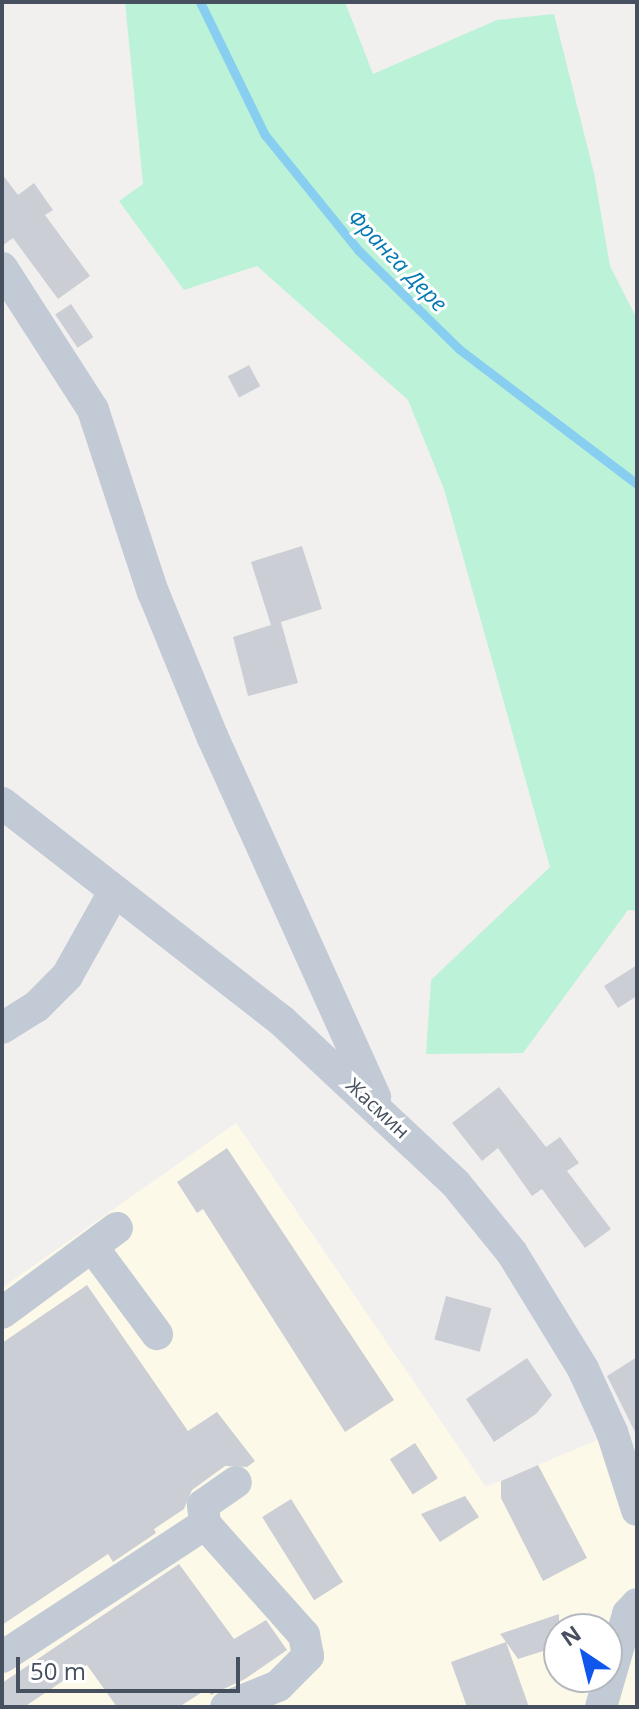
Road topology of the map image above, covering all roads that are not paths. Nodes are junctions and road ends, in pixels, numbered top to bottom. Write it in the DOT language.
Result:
graph roads {
  1 [pos="2,268"];
  2 [pos="2,803"];
  3 [pos="114,892"];
  4 [pos="2,1028"];
  5 [pos="380,1108"];
  6 [pos="2,1313"];
  7 [pos="157,1334"];
  8 [pos="236,1482"];
  9 [pos="637,1510"];
  10 [pos="205,1524"];
  11 [pos="637,1604"];
  12 [pos="2,1657"];
  13 [pos="226,1707"];
  14 [pos="601,1707"];
  1 -- 5 [label="street"];
  2 -- 3 [label="street, Жасмин"];
  3 -- 4 [label="street"];
  3 -- 5 [label="street, Жасмин"];
  5 -- 9 [label="street, Жасмин"];
  6 -- 7 [label="street"];
  8 -- 10 [label="street"];
  10 -- 12 [label="street"];
  10 -- 13 [label="street"];
  11 -- 14 [label="street"];
}
